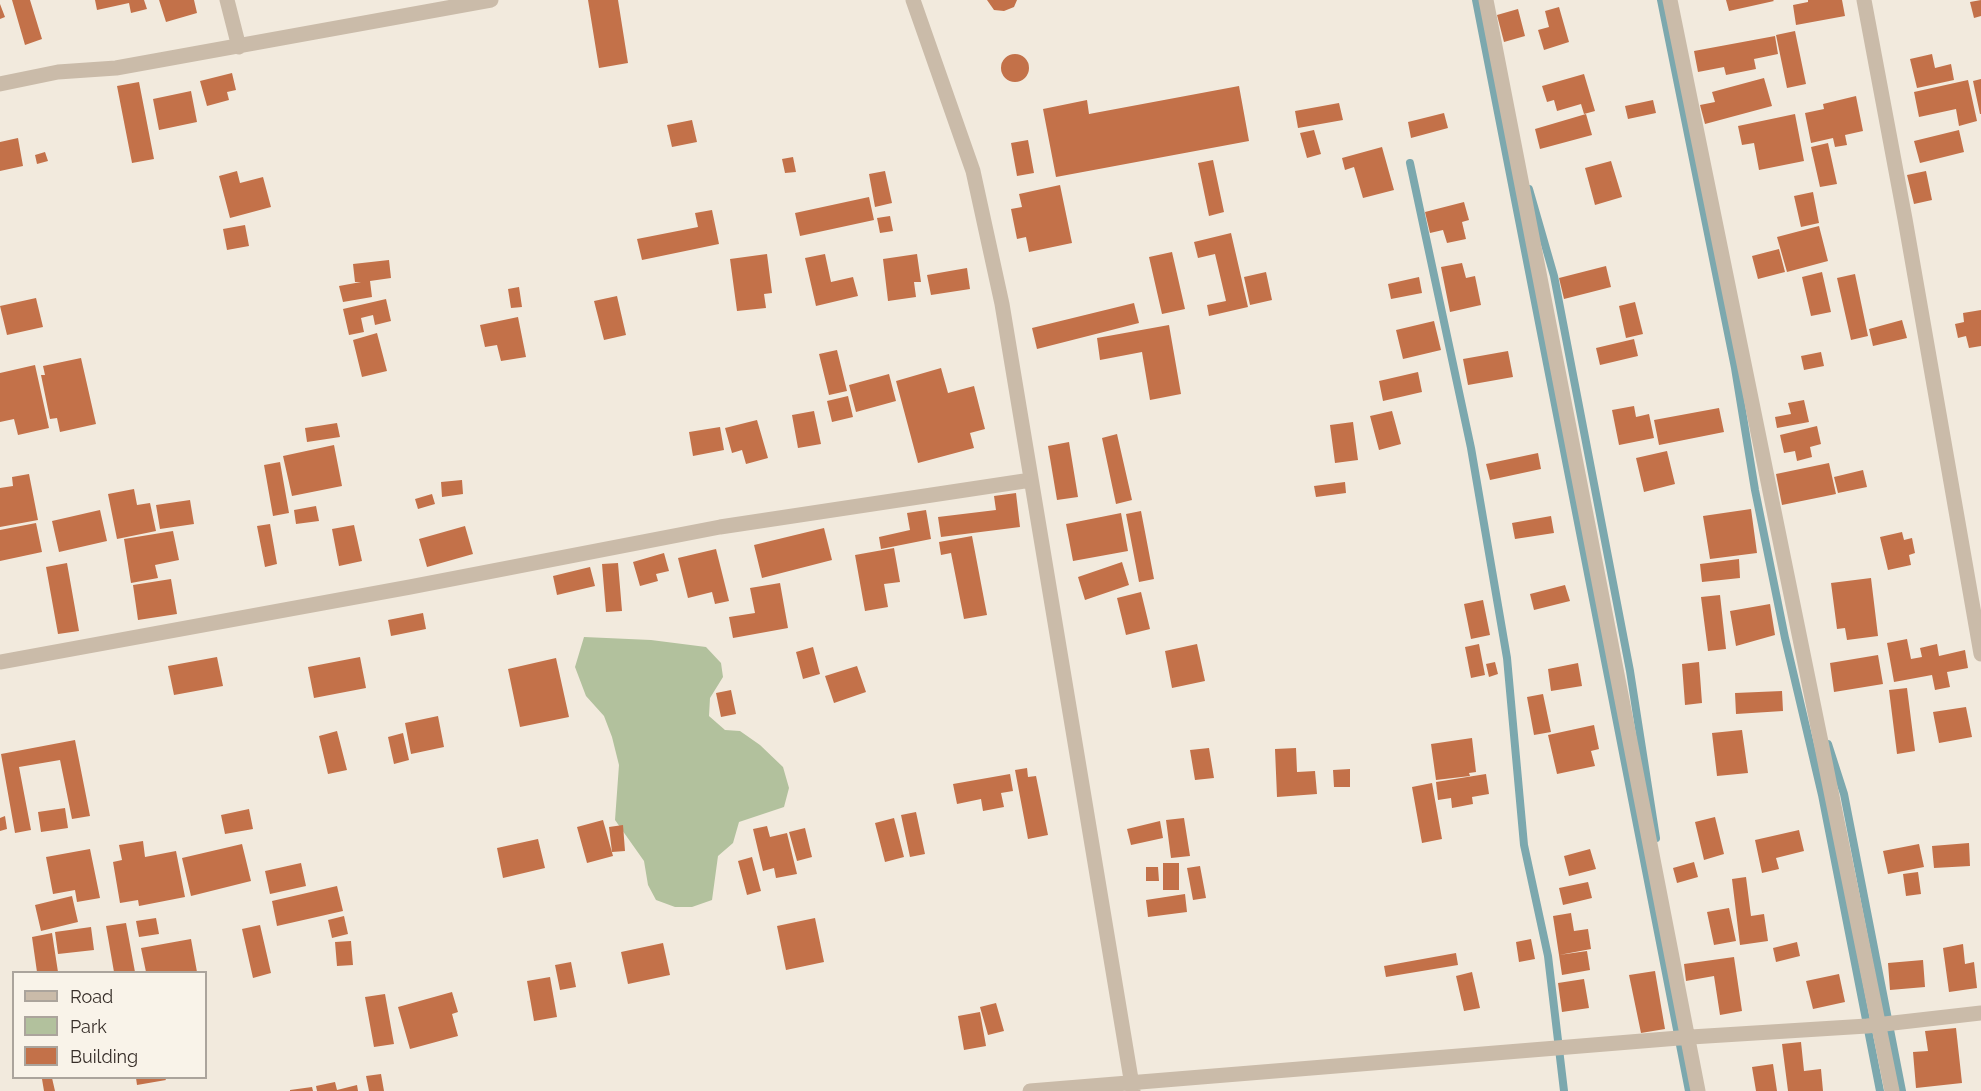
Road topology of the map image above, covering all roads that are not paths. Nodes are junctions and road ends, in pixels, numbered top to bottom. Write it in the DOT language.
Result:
graph roads {
  1 [pos="227,0"];
  2 [pos="491,0"];
  3 [pos="913,0"];
  4 [pos="1486,0"];
  5 [pos="1670,0"];
  6 [pos="1864,0"];
  7 [pos="239,47"];
  8 [pos="0,84"];
  9 [pos="1031,480"];
  10 [pos="1981,654"];
  11 [pos="0,662"];
  12 [pos="1981,1013"];
  13 [pos="1878,1025"];
  14 [pos="1688,1039"];
  15 [pos="1133,1088"];
  16 [pos="1030,1091"];
  17 [pos="1698,1091"];
  18 [pos="1892,1091"];
  1 -- 7 [label="street"];
  2 -- 7 [label="street"];
  3 -- 9 [label="street"];
  4 -- 14 [label="street"];
  5 -- 13 [label="street"];
  6 -- 10 [label="street"];
  7 -- 8 [label="street"];
  9 -- 11 [label="street"];
  9 -- 15 [label="street"];
  12 -- 13 [label="street"];
  13 -- 14 [label="street"];
  13 -- 18 [label="street"];
  14 -- 15 [label="street"];
  14 -- 17 [label="street"];
  15 -- 16 [label="street"];
}
